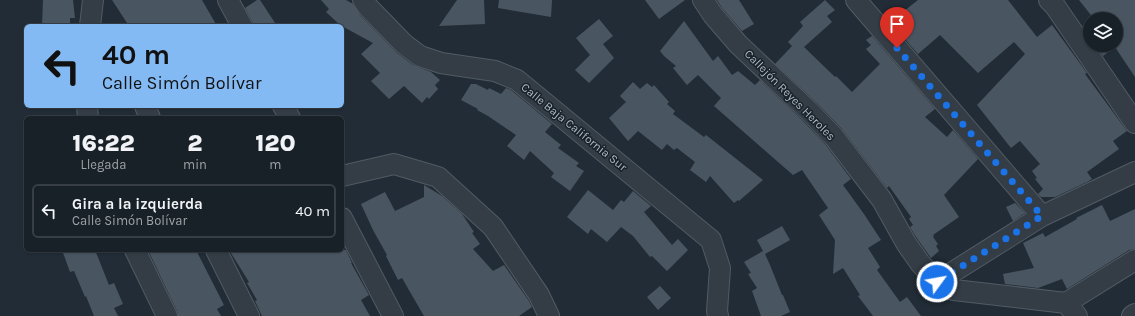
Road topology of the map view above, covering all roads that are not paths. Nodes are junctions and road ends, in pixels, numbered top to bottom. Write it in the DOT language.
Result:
graph roads {
  1 [pos="228,0"];
  2 [pos="363,0"];
  3 [pos="703,0"];
  4 [pos="856,0"];
  5 [pos="1049,0"];
  6 [pos="94,2"];
  7 [pos="90,24"];
  8 [pos="104,24"];
  9 [pos="241,24"];
  10 [pos="1135,123"];
  11 [pos="1135,172"];
  12 [pos="344,176"];
  13 [pos="1042,216"];
  14 [pos="344,222"];
  15 [pos="136,252"];
  16 [pos="217,252"];
  17 [pos="1135,260"];
  18 [pos="937,282"];
  19 [pos="1072,309"];
  20 [pos="1135,314"];
  21 [pos="168,316"];
  22 [pos="248,316"];
  23 [pos="393,316"];
  24 [pos="549,316"];
  25 [pos="718,316"];
  26 [pos="1132,316"];
  1 -- 9 [label="street"];
  2 -- 25 [label="street, Calle Baja California Sur"];
  3 -- 18 [label="street, Callejón Reyes Heroles"];
  4 -- 13 [label="street"];
  5 -- 10 [label="street"];
  6 -- 7 [label="street"];
  6 -- 8 [label="street"];
  11 -- 13 [label="street"];
  12 -- 24 [label="street"];
  13 -- 18 [label="street"];
  14 -- 23 [label="street"];
  15 -- 21 [label="street"];
  16 -- 22 [label="street"];
  17 -- 19 [label="street"];
  18 -- 19 [label="street"];
  20 -- 26 [label="street"];
}
